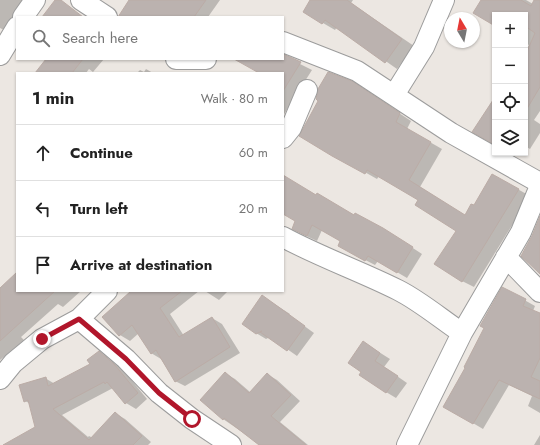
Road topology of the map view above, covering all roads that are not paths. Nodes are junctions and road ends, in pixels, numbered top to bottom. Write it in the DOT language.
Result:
graph roads {
  1 [pos="35,0"];
  2 [pos="81,0"];
  3 [pos="444,0"];
  4 [pos="24,16"];
  5 [pos="105,16"];
  6 [pos="16,29"];
  7 [pos="284,42"];
  8 [pos="0,55"];
  9 [pos="307,90"];
  10 [pos="394,95"];
  11 [pos="284,137"];
  12 [pos="540,184"];
  13 [pos="284,238"];
  14 [pos="506,257"];
  15 [pos="106,292"];
  16 [pos="540,292"];
  17 [pos="79,319"];
  18 [pos="462,333"];
  19 [pos="0,379"];
  20 [pos="231,445"];
  21 [pos="407,445"];
  1 -- 4 [label="street"];
  2 -- 5 [label="street"];
  3 -- 10 [label="street"];
  6 -- 8 [label="street"];
  7 -- 10 [label="street"];
  9 -- 11 [label="street"];
  10 -- 12 [label="street"];
  12 -- 14 [label="street"];
  13 -- 18 [label="street"];
  14 -- 16 [label="street"];
  14 -- 18 [label="street"];
  15 -- 17 [label="street"];
  17 -- 19 [label="street"];
  17 -- 20 [label="street"];
  18 -- 21 [label="street"];
}
